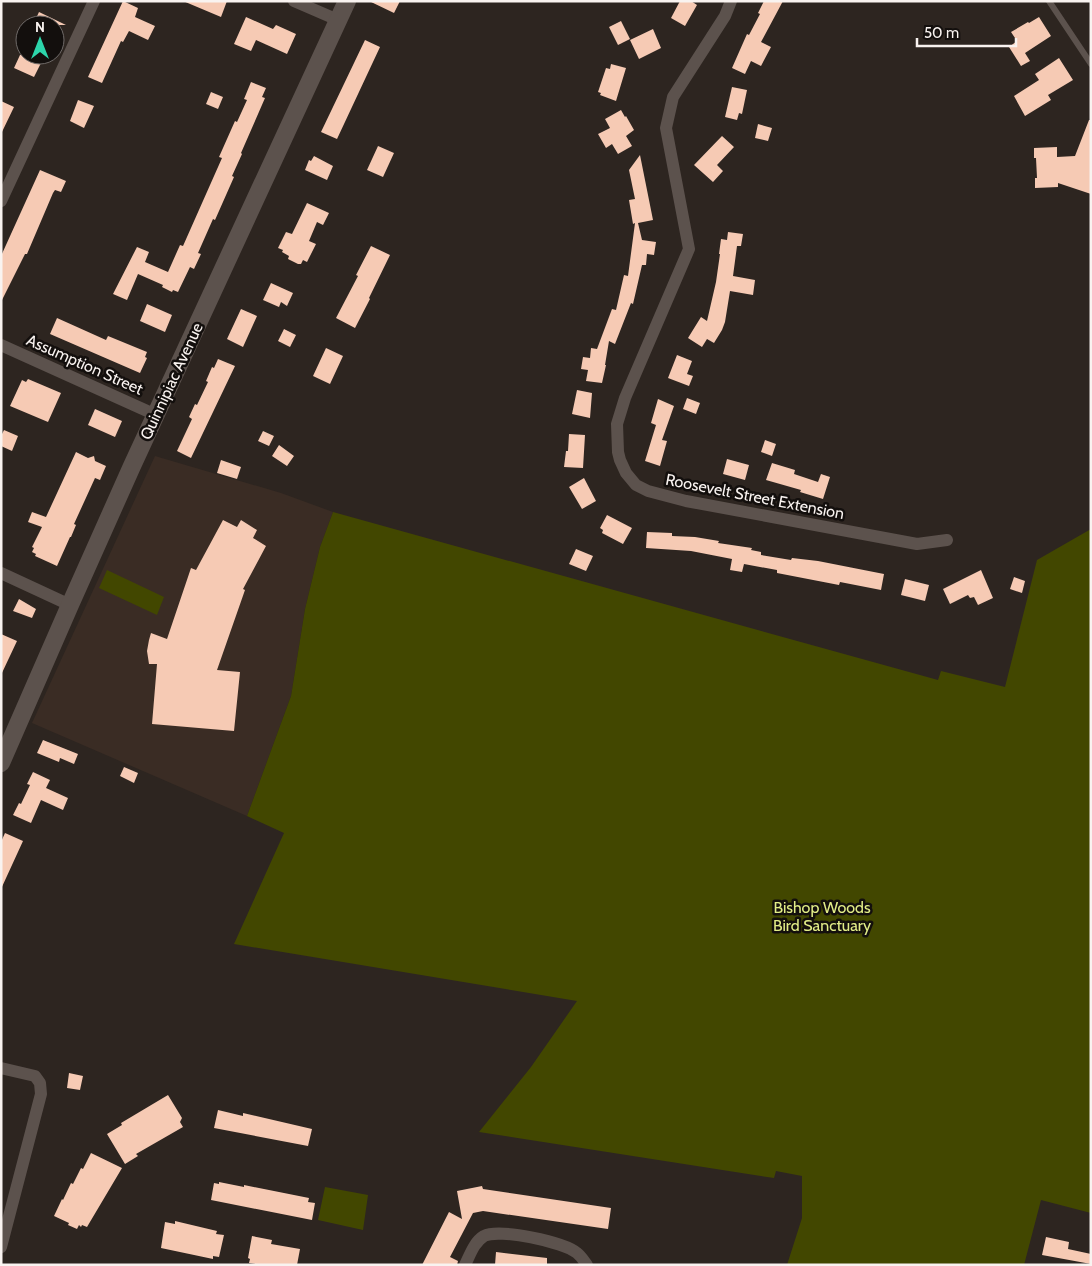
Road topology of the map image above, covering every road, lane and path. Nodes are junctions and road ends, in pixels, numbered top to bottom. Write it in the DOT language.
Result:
graph roads {
  1 [pos="94,1"];
  2 [pos="294,1"];
  3 [pos="347,1"];
  4 [pos="731,1"];
  5 [pos="1049,1"];
  6 [pos="338,20"];
  7 [pos="1091,64"];
  8 [pos="1,200"];
  9 [pos="1,345"];
  10 [pos="156,415"];
  11 [pos="947,540"];
  12 [pos="1,573"];
  13 [pos="70,605"];
  14 [pos="1,763"];
  15 [pos="1,1068"];
  16 [pos="1,1247"];
  17 [pos="465,1265"];
  18 [pos="587,1265"];
  1 -- 8 [label="street"];
  2 -- 6 [label="street"];
  3 -- 6 [label="main road, Quinnipiac Avenue"];
  4 -- 11 [label="street, Roosevelt Street Extension"];
  5 -- 7 [label="lane"];
  6 -- 10 [label="main road, Quinnipiac Avenue"];
  9 -- 10 [label="street, Assumption Street"];
  10 -- 13 [label="main road, Quinnipiac Avenue"];
  12 -- 13 [label="street"];
  13 -- 14 [label="main road, Quinnipiac Avenue"];
  15 -- 16 [label="street"];
  17 -- 18 [label="street"];
}
